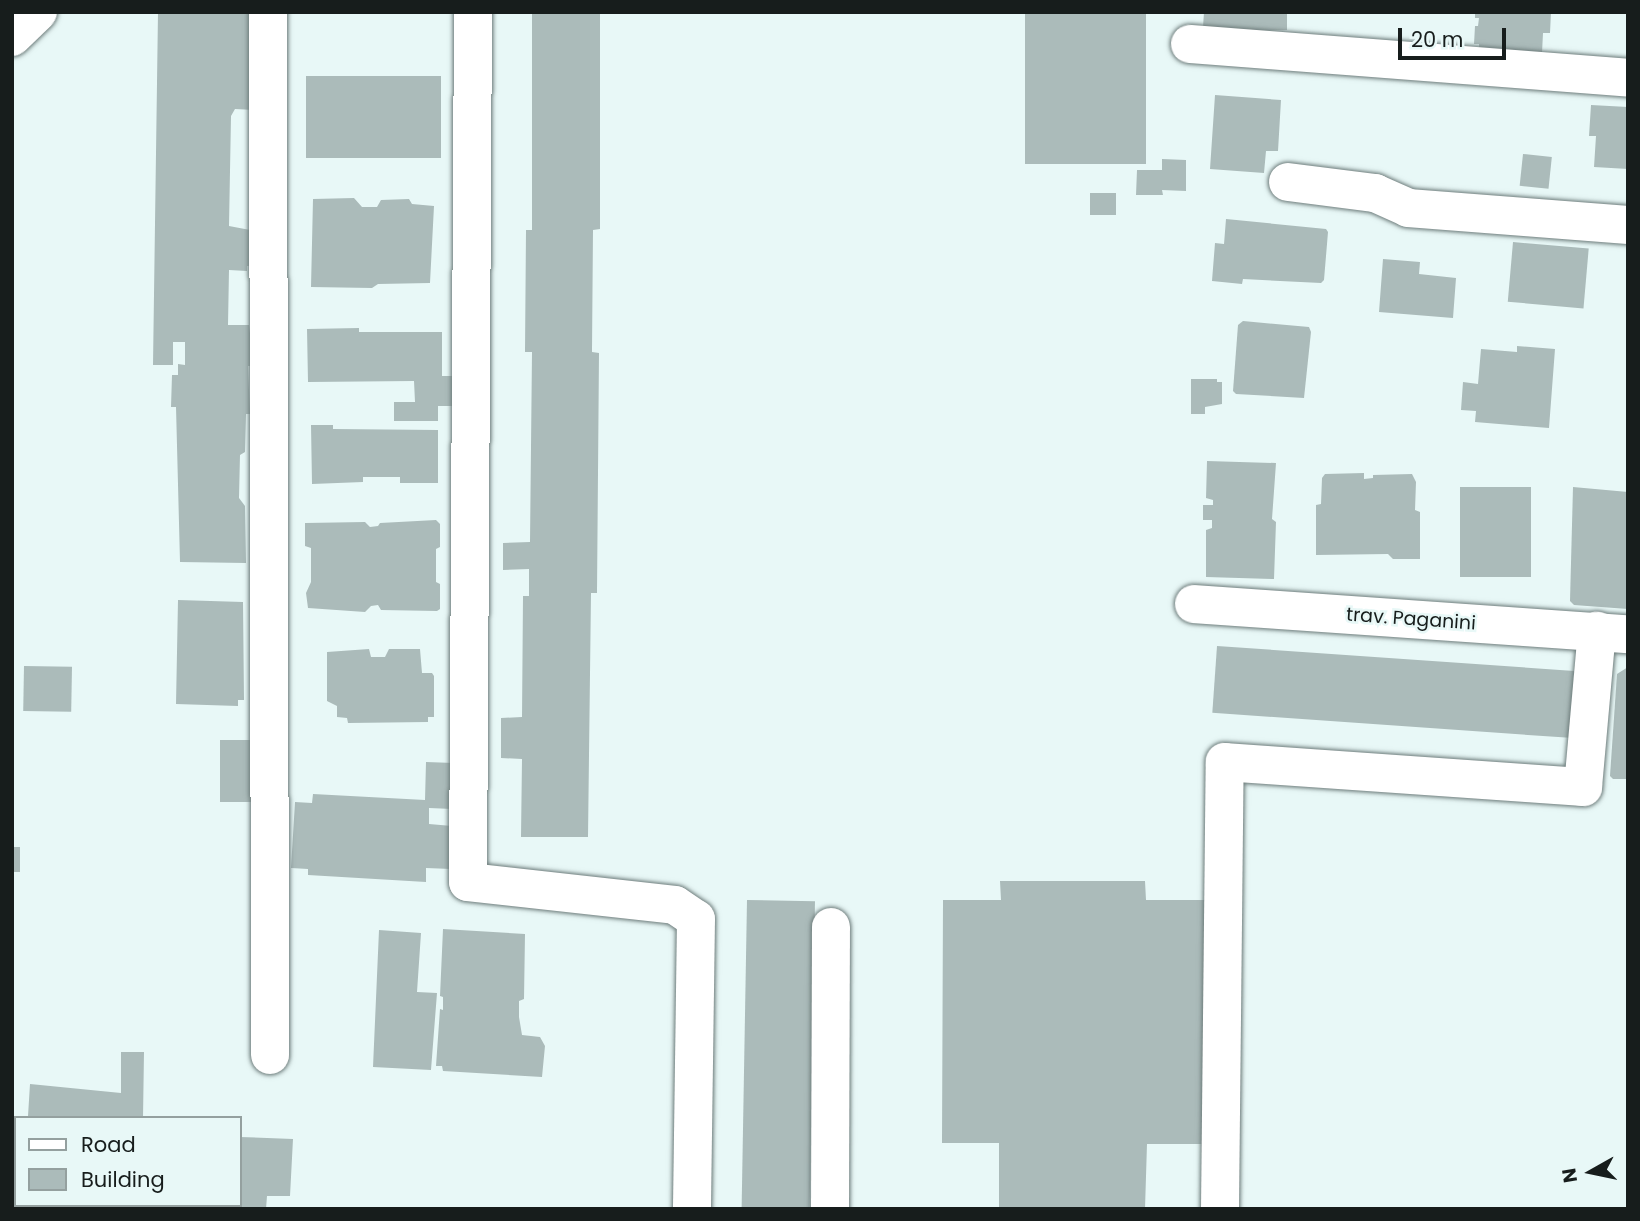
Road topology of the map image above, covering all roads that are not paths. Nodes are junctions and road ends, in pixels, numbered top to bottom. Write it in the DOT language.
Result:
graph roads {
  1 [pos="38,12"];
  2 [pos="268,12"];
  3 [pos="473,12"];
  4 [pos="12,37"];
  5 [pos="1190,44"];
  6 [pos="1628,78"];
  7 [pos="1288,182"];
  8 [pos="1628,225"];
  9 [pos="1194,604"];
  10 [pos="1612,633"];
  11 [pos="831,927"];
  12 [pos="270,1055"];
  13 [pos="692,1209"];
  14 [pos="830,1209"];
  15 [pos="1220,1209"];
  1 -- 4 [label="street"];
  2 -- 12 [label="street"];
  3 -- 13 [label="street"];
  5 -- 6 [label="street"];
  7 -- 8 [label="street"];
  9 -- 10 [label="street, trav. Paganini"];
  10 -- 15 [label="street"];
  11 -- 14 [label="street"];
}
